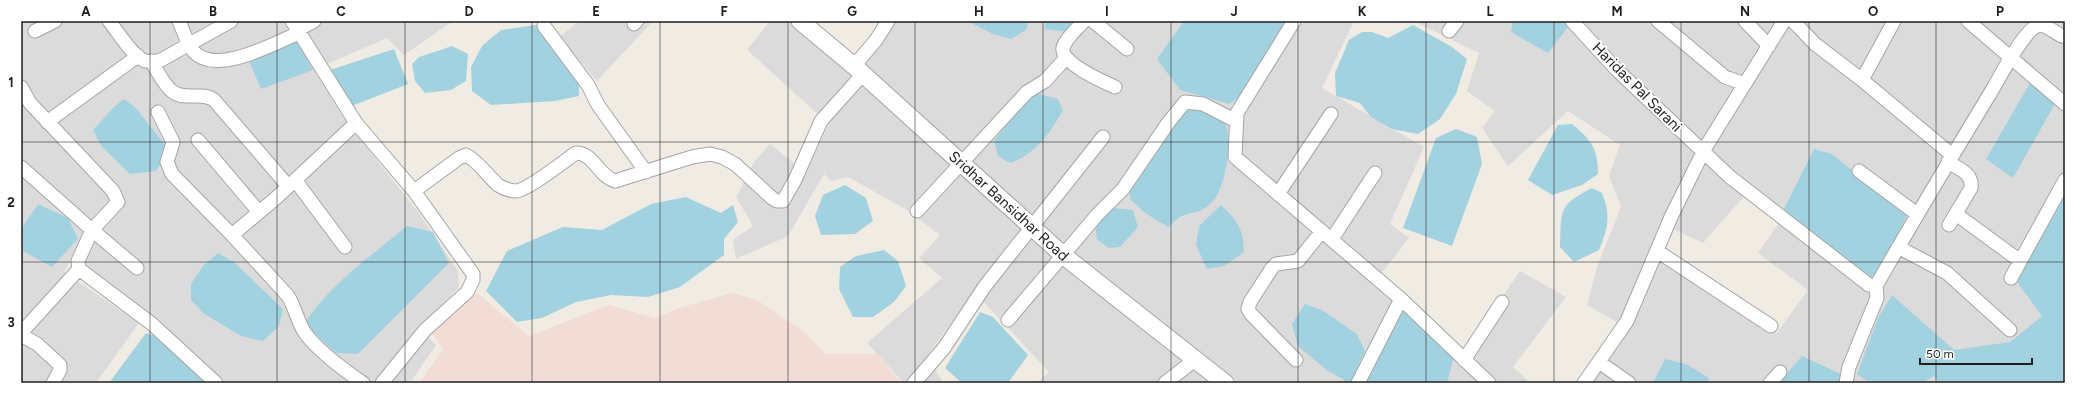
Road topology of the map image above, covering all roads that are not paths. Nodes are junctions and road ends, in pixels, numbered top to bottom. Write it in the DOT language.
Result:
graph roads {
  1 [pos="55,21"];
  2 [pos="109,21"];
  3 [pos="179,21"];
  4 [pos="231,21"];
  5 [pos="314,21"];
  6 [pos="800,21"];
  7 [pos="888,21"];
  8 [pos="1084,21"];
  9 [pos="1093,21"];
  10 [pos="1294,21"];
  11 [pos="1457,21"];
  12 [pos="1572,21"];
  13 [pos="1658,21"];
  14 [pos="1745,21"];
  15 [pos="1784,21"];
  16 [pos="1793,21"];
  17 [pos="1894,21"];
  18 [pos="1968,21"];
  19 [pos="544,26"];
  20 [pos="296,28"];
  21 [pos="35,31"];
  22 [pos="1449,31"];
  23 [pos="2065,37"];
  24 [pos="190,44"];
  25 [pos="1769,46"];
  26 [pos="1127,49"];
  27 [pos="138,56"];
  28 [pos="1066,58"];
  29 [pos="2011,58"];
  30 [pos="151,61"];
  31 [pos="859,70"];
  32 [pos="1862,80"];
  33 [pos="1745,84"];
  34 [pos="21,87"];
  35 [pos="1115,87"];
  36 [pos="2065,104"];
  37 [pos="158,112"];
  38 [pos="1331,114"];
  39 [pos="1236,121"];
  40 [pos="47,122"];
  41 [pos="356,123"];
  42 [pos="1103,137"];
  43 [pos="198,140"];
  44 [pos="1703,152"];
  45 [pos="1950,158"];
  46 [pos="961,161"];
  47 [pos="21,167"];
  48 [pos="1859,171"];
  49 [pos="646,172"];
  50 [pos="1375,173"];
  51 [pos="2065,180"];
  52 [pos="291,183"];
  53 [pos="414,191"];
  54 [pos="1278,194"];
  55 [pos="917,211"];
  56 [pos="259,212"];
  57 [pos="1916,214"];
  58 [pos="1032,228"];
  59 [pos="92,230"];
  60 [pos="1322,231"];
  61 [pos="232,234"];
  62 [pos="1332,239"];
  63 [pos="1898,247"];
  64 [pos="345,248"];
  65 [pos="1656,251"];
  66 [pos="1064,256"];
  67 [pos="2020,261"];
  68 [pos="137,268"];
  69 [pos="79,269"];
  70 [pos="2011,278"];
  71 [pos="1876,286"];
  72 [pos="1401,299"];
  73 [pos="1502,302"];
  74 [pos="1008,320"];
  75 [pos="1771,326"];
  76 [pos="2010,330"];
  77 [pos="21,334"];
  78 [pos="1196,359"];
  79 [pos="1296,360"];
  80 [pos="1464,360"];
  81 [pos="1599,362"];
  82 [pos="1780,372"];
  83 [pos="53,383"];
  84 [pos="216,383"];
  85 [pos="363,383"];
  86 [pos="382,383"];
  87 [pos="914,383"];
  88 [pos="1165,383"];
  89 [pos="1225,383"];
  90 [pos="1358,383"];
  91 [pos="1489,383"];
  92 [pos="1584,383"];
  93 [pos="1629,383"];
  94 [pos="1770,383"];
  95 [pos="1846,383"];
  1 -- 21 [label="street"];
  2 -- 27 [label="street"];
  3 -- 24 [label="street"];
  4 -- 24 [label="street"];
  5 -- 20 [label="street"];
  6 -- 31 [label="street, Sridhar Bansidhar Road"];
  7 -- 31 [label="street"];
  8 -- 28 [label="street"];
  9 -- 26 [label="street"];
  10 -- 39 [label="street"];
  11 -- 22 [label="street"];
  12 -- 44 [label="street, Haridas Pal Sarani"];
  13 -- 33 [label="street"];
  14 -- 25 [label="street"];
  15 -- 25 [label="street"];
  16 -- 32 [label="street"];
  17 -- 32 [label="street"];
  18 -- 29 [label="street"];
  19 -- 49 [label="street"];
  20 -- 24 [label="street"];
  20 -- 41 [label="street"];
  23 -- 29 [label="street"];
  24 -- 30 [label="street"];
  25 -- 33 [label="street"];
  27 -- 30 [label="street"];
  27 -- 40 [label="street"];
  28 -- 35 [label="street"];
  28 -- 46 [label="street"];
  29 -- 36 [label="street"];
  29 -- 45 [label="street"];
  30 -- 52 [label="street"];
  31 -- 46 [label="street, Sridhar Bansidhar Road"];
  31 -- 49 [label="street"];
  32 -- 45 [label="street"];
  33 -- 44 [label="street"];
  34 -- 40 [label="street"];
  37 -- 61 [label="street"];
  38 -- 54 [label="street"];
  39 -- 54 [label="street"];
  39 -- 66 [label="street"];
  40 -- 59 [label="street"];
  41 -- 52 [label="street"];
  41 -- 53 [label="street"];
  42 -- 58 [label="street"];
  43 -- 56 [label="street"];
  44 -- 65 [label="street"];
  44 -- 71 [label="street, Haridas Pal Sarani"];
  45 -- 57 [label="street"];
  45 -- 67 [label="street"];
  46 -- 55 [label="street"];
  46 -- 58 [label="street, Sridhar Bansidhar Road"];
  47 -- 59 [label="street"];
  48 -- 57 [label="street"];
  49 -- 53 [label="street"];
  50 -- 62 [label="street"];
  51 -- 67 [label="street"];
  52 -- 56 [label="street"];
  52 -- 64 [label="street"];
  53 -- 86 [label="street"];
  54 -- 60 [label="street"];
  56 -- 61 [label="street"];
  57 -- 63 [label="street"];
  58 -- 66 [label="street, Sridhar Bansidhar Road"];
  58 -- 87 [label="street"];
  59 -- 68 [label="street"];
  59 -- 69 [label="street"];
  60 -- 62 [label="street"];
  60 -- 79 [label="street"];
  61 -- 85 [label="street"];
  62 -- 72 [label="street"];
  63 -- 71 [label="street"];
  63 -- 76 [label="street"];
  65 -- 75 [label="street"];
  65 -- 81 [label="street"];
  66 -- 74 [label="street"];
  66 -- 78 [label="street, Sridhar Bansidhar Road"];
  67 -- 70 [label="street"];
  69 -- 77 [label="street"];
  69 -- 84 [label="street"];
  71 -- 95 [label="street"];
  72 -- 80 [label="street"];
  72 -- 90 [label="street"];
  73 -- 80 [label="street"];
  77 -- 83 [label="street"];
  78 -- 88 [label="street"];
  78 -- 89 [label="street, Sridhar Bansidhar Road"];
  80 -- 91 [label="street"];
  81 -- 92 [label="street"];
  81 -- 93 [label="street"];
  82 -- 94 [label="street"];
}
